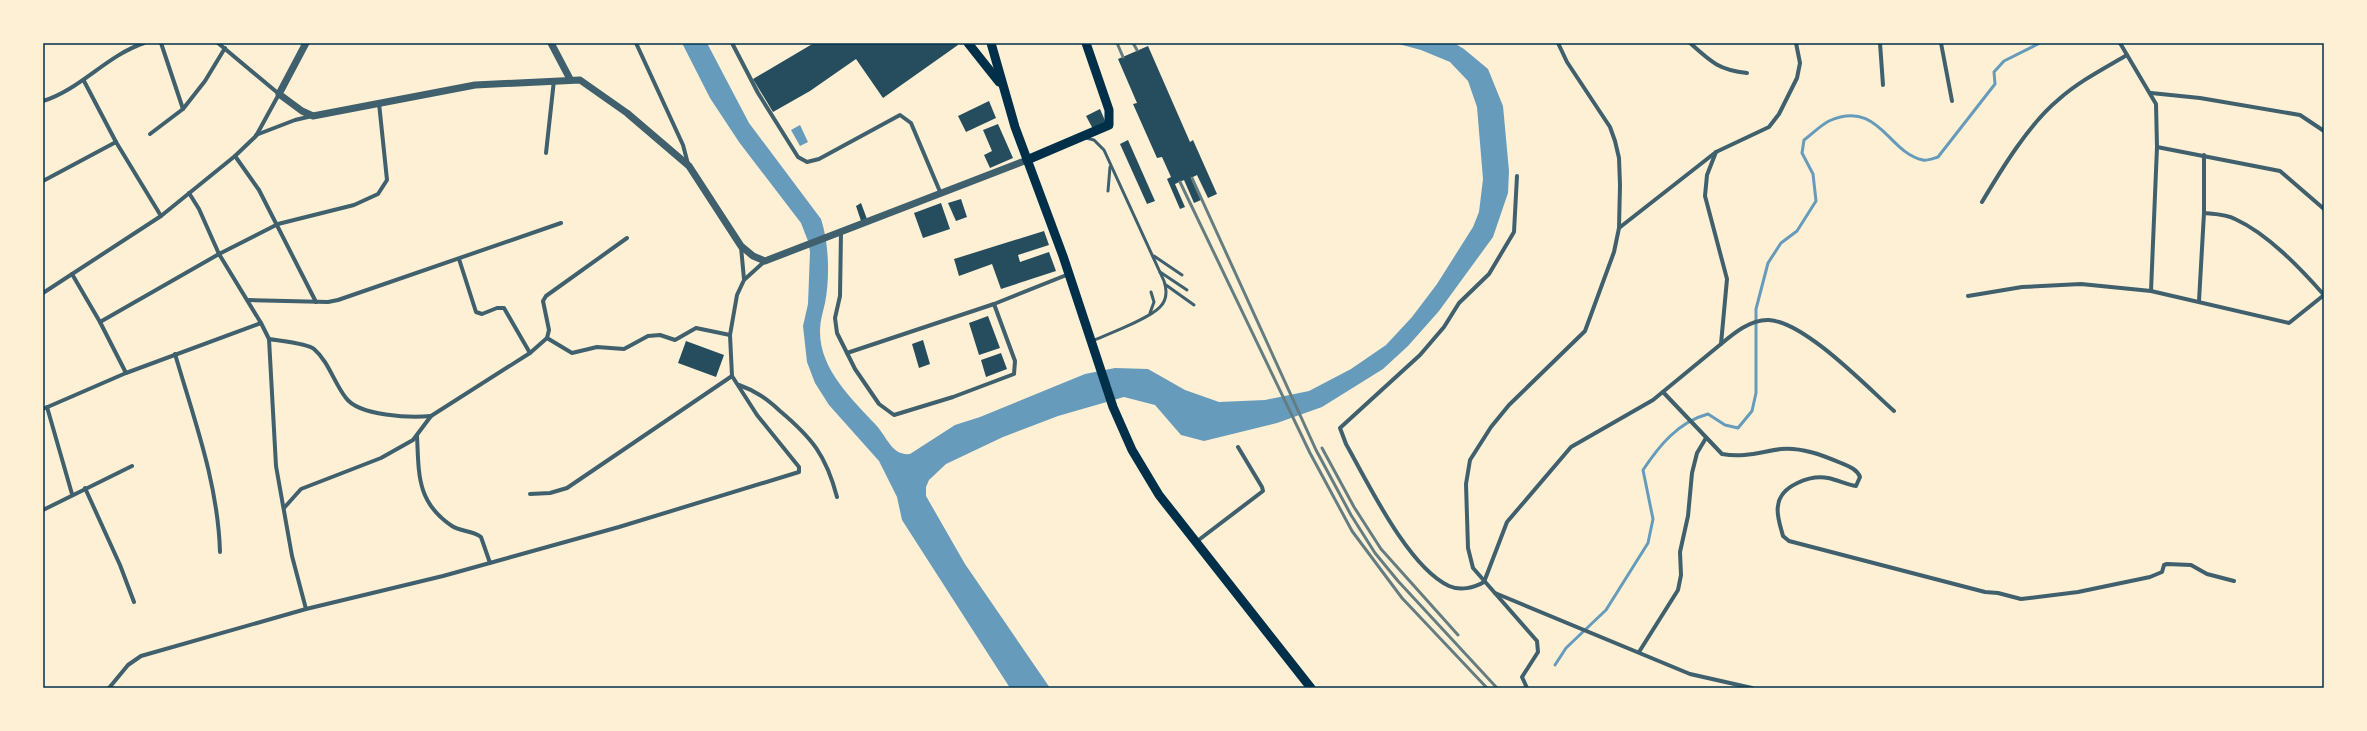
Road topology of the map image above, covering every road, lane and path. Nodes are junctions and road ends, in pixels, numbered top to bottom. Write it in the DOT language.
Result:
graph roads {
  1 [pos="144,43"];
  2 [pos="161,43"];
  3 [pos="218,43"];
  4 [pos="306,43"];
  5 [pos="551,43"];
  6 [pos="636,43"];
  7 [pos="732,43"];
  8 [pos="968,43"];
  9 [pos="991,43"];
  10 [pos="1086,43"];
  11 [pos="1558,43"];
  12 [pos="1690,43"];
  13 [pos="1796,43"];
  14 [pos="1880,43"];
  15 [pos="1941,43"];
  16 [pos="2120,43"];
  17 [pos="225,48"];
  18 [pos="2127,55"];
  19 [pos="1747,73"];
  20 [pos="570,79"];
  21 [pos="554,80"];
  22 [pos="84,81"];
  23 [pos="1001,85"];
  24 [pos="1883,85"];
  25 [pos="2151,92"];
  26 [pos="279,94"];
  27 [pos="43,101"];
  28 [pos="1952,101"];
  29 [pos="379,102"];
  30 [pos="183,109"];
  31 [pos="313,116"];
  32 [pos="2324,131"];
  33 [pos="150,134"];
  34 [pos="256,136"];
  35 [pos="1082,138"];
  36 [pos="116,142"];
  37 [pos="2158,147"];
  38 [pos="1716,152"];
  39 [pos="546,153"];
  40 [pos="2204,155"];
  41 [pos="234,156"];
  42 [pos="1027,160"];
  43 [pos="1110,163"];
  44 [pos="689,166"];
  45 [pos="1517,176"];
  46 [pos="43,181"];
  47 [pos="1108,191"];
  48 [pos="189,193"];
  49 [pos="941,194"];
  50 [pos="1982,202"];
  51 [pos="2324,209"];
  52 [pos="2204,213"];
  53 [pos="161,216"];
  54 [pos="561,222"];
  55 [pos="278,224"];
  56 [pos="1618,228"];
  57 [pos="841,232"];
  58 [pos="627,238"];
  59 [pos="741,246"];
  60 [pos="219,254"];
  61 [pos="1152,255"];
  62 [pos="459,259"];
  63 [pos="765,261"];
  64 [pos="1160,272"];
  65 [pos="72,274"];
  66 [pos="1069,274"];
  67 [pos="1182,275"];
  68 [pos="744,280"];
  69 [pos="1166,284"];
  70 [pos="1187,290"];
  71 [pos="2151,291"];
  72 [pos="1151,292"];
  73 [pos="43,293"];
  74 [pos="2324,295"];
  75 [pos="1968,296"];
  76 [pos="249,300"];
  77 [pos="2199,301"];
  78 [pos="316,302"];
  79 [pos="994,304"];
  80 [pos="1194,305"];
  81 [pos="1148,315"];
  82 [pos="100,322"];
  83 [pos="261,323"];
  84 [pos="730,335"];
  85 [pos="548,338"];
  86 [pos="270,339"];
  87 [pos="1092,342"];
  88 [pos="1721,344"];
  89 [pos="847,352"];
  90 [pos="530,353"];
  91 [pos="175,354"];
  92 [pos="126,373"];
  93 [pos="732,376"];
  94 [pos="739,384"];
  95 [pos="1663,392"];
  96 [pos="45,408"];
  97 [pos="1894,411"];
  98 [pos="431,416"];
  99 [pos="418,436"];
  100 [pos="1706,438"];
  101 [pos="1238,447"];
  102 [pos="132,466"];
  103 [pos="85,488"];
  104 [pos="72,494"];
  105 [pos="530,494"];
  106 [pos="837,497"];
  107 [pos="284,508"];
  108 [pos="43,510"];
  109 [pos="1195,543"];
  110 [pos="220,552"];
  111 [pos="490,563"];
  112 [pos="2234,581"];
  113 [pos="1484,582"];
  114 [pos="1494,592"];
  115 [pos="134,602"];
  116 [pos="306,608"];
  117 [pos="1639,652"];
  118 [pos="109,688"];
  119 [pos="1312,688"];
  120 [pos="1527,688"];
  121 [pos="1752,688"];
  1 -- 22 [label="street"];
  2 -- 30 [label="street"];
  3 -- 17 [label="street"];
  4 -- 26 [label="street"];
  5 -- 20 [label="street"];
  6 -- 44 [label="street"];
  7 -- 49 [label="street"];
  8 -- 23 [label="main road"];
  9 -- 23 [label="main road"];
  10 -- 35 [label="main road"];
  11 -- 56 [label="street"];
  12 -- 19 [label="street"];
  13 -- 38 [label="street"];
  14 -- 24 [label="street"];
  15 -- 28 [label="street"];
  16 -- 18 [label="street"];
  17 -- 26 [label="street"];
  17 -- 30 [label="street"];
  18 -- 25 [label="street"];
  18 -- 50 [label="street"];
  20 -- 21 [label="street"];
  20 -- 44 [label="street"];
  21 -- 29 [label="street"];
  21 -- 39 [label="street"];
  22 -- 27 [label="street"];
  22 -- 36 [label="street"];
  23 -- 42 [label="main road"];
  25 -- 32 [label="street"];
  25 -- 37 [label="street"];
  26 -- 31 [label="street"];
  26 -- 34 [label="street"];
  29 -- 31 [label="street"];
  29 -- 55 [label="street"];
  30 -- 33 [label="street"];
  31 -- 34 [label="street"];
  34 -- 41 [label="street"];
  35 -- 42 [label="main road"];
  35 -- 43 [label="lane"];
  36 -- 46 [label="street"];
  36 -- 53 [label="street"];
  37 -- 40 [label="street"];
  37 -- 71 [label="street"];
  38 -- 56 [label="street"];
  38 -- 88 [label="street"];
  40 -- 51 [label="street"];
  40 -- 52 [label="street"];
  41 -- 48 [label="street"];
  41 -- 55 [label="street"];
  42 -- 49 [label="street"];
  42 -- 66 [label="main road"];
  43 -- 47 [label="lane"];
  43 -- 61 [label="lane"];
  44 -- 59 [label="street"];
  45 -- 113 [label="street"];
  48 -- 53 [label="street"];
  48 -- 60 [label="street"];
  49 -- 57 [label="street"];
  52 -- 74 [label="street"];
  52 -- 77 [label="street"];
  53 -- 65 [label="street"];
  54 -- 62 [label="street"];
  55 -- 60 [label="street"];
  55 -- 78 [label="street"];
  56 -- 113 [label="street"];
  57 -- 63 [label="street"];
  57 -- 89 [label="street"];
  58 -- 85 [label="street"];
  59 -- 63 [label="street"];
  59 -- 68 [label="street"];
  60 -- 76 [label="street"];
  60 -- 82 [label="street"];
  61 -- 64 [label="lane"];
  61 -- 67 [label="lane"];
  62 -- 78 [label="street"];
  62 -- 90 [label="street"];
  63 -- 68 [label="street"];
  64 -- 69 [label="lane"];
  64 -- 70 [label="lane"];
  65 -- 73 [label="street"];
  65 -- 82 [label="street"];
  66 -- 79 [label="street"];
  66 -- 87 [label="main road"];
  68 -- 84 [label="street"];
  69 -- 80 [label="lane"];
  69 -- 81 [label="lane"];
  71 -- 75 [label="street"];
  71 -- 77 [label="street"];
  72 -- 81 [label="lane"];
  74 -- 77 [label="street"];
  76 -- 78 [label="street"];
  76 -- 83 [label="street"];
  79 -- 89 [label="street"];
  79 -- 89 [label="street"];
  81 -- 87 [label="lane"];
  82 -- 92 [label="street"];
  83 -- 86 [label="street"];
  83 -- 91 [label="street"];
  84 -- 85 [label="street"];
  84 -- 93 [label="street"];
  85 -- 90 [label="street"];
  86 -- 98 [label="street"];
  86 -- 107 [label="street"];
  87 -- 109 [label="main road"];
  88 -- 95 [label="street"];
  88 -- 97 [label="street"];
  90 -- 98 [label="street"];
  91 -- 92 [label="street"];
  91 -- 110 [label="street"];
  92 -- 96 [label="street"];
  93 -- 94 [label="street"];
  93 -- 105 [label="street"];
  94 -- 106 [label="street"];
  94 -- 111 [label="street"];
  95 -- 100 [label="street"];
  95 -- 113 [label="street"];
  96 -- 104 [label="street"];
  98 -- 99 [label="street"];
  99 -- 107 [label="street"];
  99 -- 111 [label="street"];
  100 -- 112 [label="street"];
  100 -- 117 [label="street"];
  101 -- 109 [label="street"];
  102 -- 103 [label="street"];
  103 -- 104 [label="street"];
  103 -- 115 [label="street"];
  104 -- 108 [label="street"];
  107 -- 116 [label="street"];
  109 -- 119 [label="main road"];
  111 -- 116 [label="street"];
  113 -- 114 [label="street"];
  114 -- 117 [label="street"];
  114 -- 120 [label="street"];
  116 -- 118 [label="street"];
  117 -- 121 [label="street"];
}
